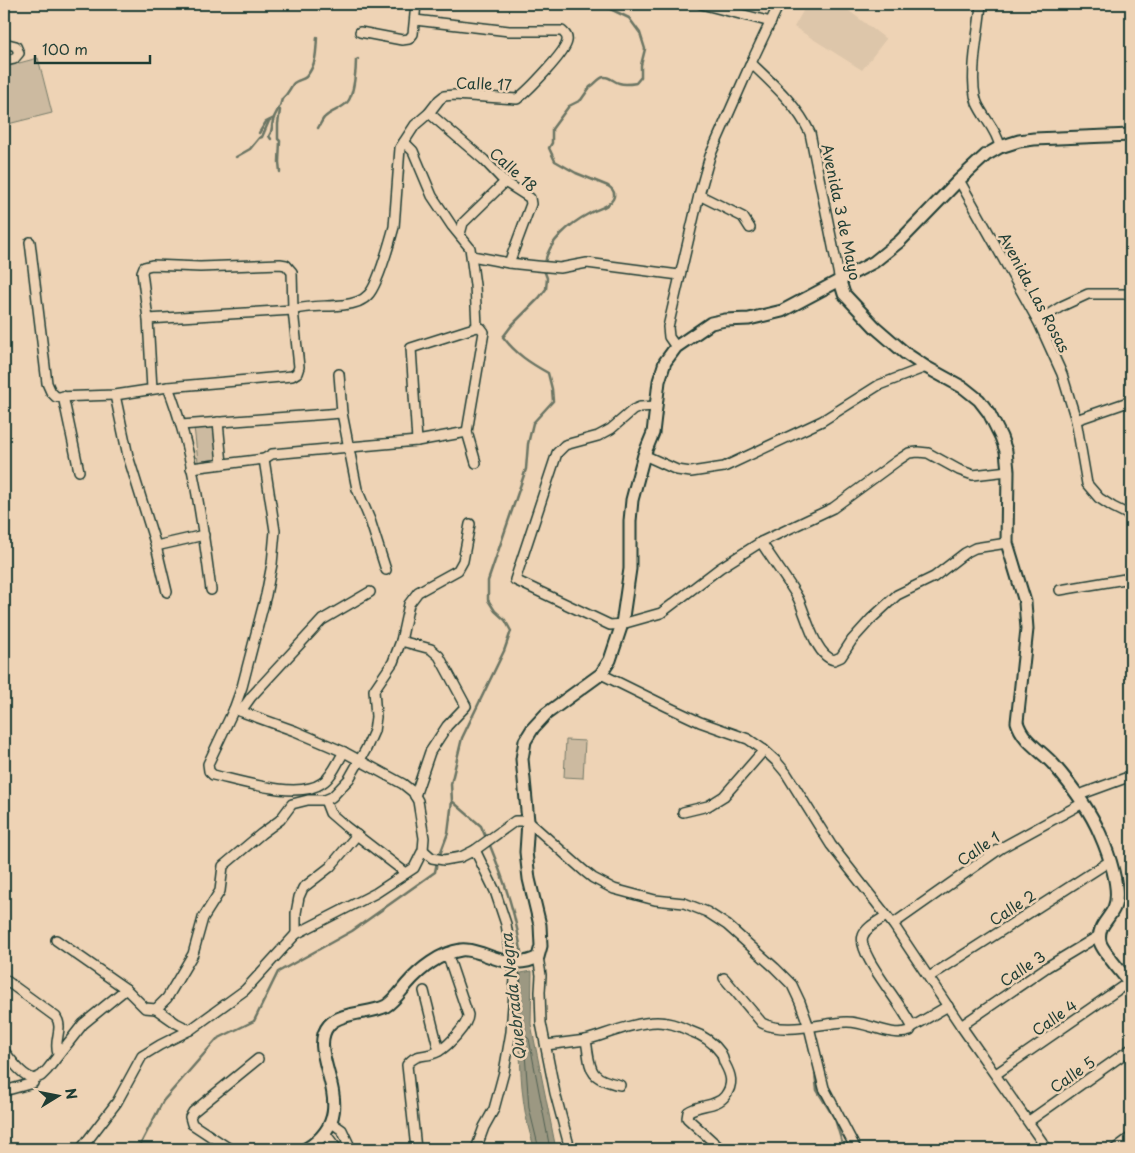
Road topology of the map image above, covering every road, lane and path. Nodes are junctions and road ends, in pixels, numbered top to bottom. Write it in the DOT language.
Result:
graph roads {
  1 [pos="416,4"];
  2 [pos="700,4"];
  3 [pos="780,4"];
  4 [pos="981,4"];
  5 [pos="415,20"];
  6 [pos="771,22"];
  7 [pos="360,32"];
  8 [pos="4,43"];
  9 [pos="4,61"];
  10 [pos="751,63"];
  11 [pos="429,113"];
  12 [pos="1131,136"];
  13 [pos="404,142"];
  14 [pos="1000,146"];
  15 [pos="959,180"];
  16 [pos="505,182"];
  17 [pos="699,195"];
  18 [pos="750,228"];
  19 [pos="460,234"];
  20 [pos="30,242"];
  21 [pos="472,256"];
  22 [pos="509,263"];
  23 [pos="679,275"];
  24 [pos="840,281"];
  25 [pos="1131,294"];
  26 [pos="293,310"];
  27 [pos="148,319"];
  28 [pos="1038,322"];
  29 [pos="477,327"];
  30 [pos="676,346"];
  31 [pos="926,367"];
  32 [pos="339,374"];
  33 [pos="168,387"];
  34 [pos="152,389"];
  35 [pos="115,394"];
  36 [pos="63,396"];
  37 [pos="1131,401"];
  38 [pos="656,406"];
  39 [pos="342,413"];
  40 [pos="1076,420"];
  41 [pos="218,422"];
  42 [pos="182,425"];
  43 [pos="467,432"];
  44 [pos="417,440"];
  45 [pos="349,448"];
  46 [pos="644,455"];
  47 [pos="264,459"];
  48 [pos="476,463"];
  49 [pos="222,464"];
  50 [pos="191,468"];
  51 [pos="79,470"];
  52 [pos="1008,471"];
  53 [pos="1131,516"];
  54 [pos="470,524"];
  55 [pos="204,536"];
  56 [pos="761,542"];
  57 [pos="1007,543"];
  58 [pos="156,546"];
  59 [pos="386,570"];
  60 [pos="1131,578"];
  61 [pos="211,590"];
  62 [pos="1060,590"];
  63 [pos="167,592"];
  64 [pos="370,592"];
  65 [pos="622,624"];
  66 [pos="401,641"];
  67 [pos="601,674"];
  68 [pos="238,710"];
  69 [pos="764,750"];
  70 [pos="344,752"];
  71 [pos="361,759"];
  72 [pos="1131,776"];
  73 [pos="415,796"];
  74 [pos="1081,799"];
  75 [pos="325,800"];
  76 [pos="683,812"];
  77 [pos="528,821"];
  78 [pos="357,835"];
  79 [pos="478,848"];
  80 [pos="424,850"];
  81 [pos="1110,860"];
  82 [pos="406,873"];
  83 [pos="886,916"];
  84 [pos="893,924"];
  85 [pos="296,934"];
  86 [pos="1100,935"];
  87 [pos="56,940"];
  88 [pos="447,953"];
  89 [pos="525,961"];
  90 [pos="929,977"];
  91 [pos="724,978"];
  92 [pos="4,979"];
  93 [pos="1130,984"];
  94 [pos="126,989"];
  95 [pos="424,992"];
  96 [pos="948,1006"];
  97 [pos="156,1008"];
  98 [pos="961,1026"];
  99 [pos="809,1027"];
  100 [pos="912,1027"];
  101 [pos="190,1030"];
  102 [pos="586,1040"];
  103 [pos="546,1045"];
  104 [pos="1131,1050"];
  105 [pos="4,1051"];
  106 [pos="439,1051"];
  107 [pos="58,1054"];
  108 [pos="258,1059"];
  109 [pos="996,1074"];
  110 [pos="34,1079"];
  111 [pos="620,1084"];
  112 [pos="4,1091"];
  113 [pos="1029,1121"];
  114 [pos="332,1123"];
  115 [pos="325,1133"];
  116 [pos="1131,1137"];
  117 [pos="81,1149"];
  118 [pos="230,1149"];
  119 [pos="306,1149"];
  120 [pos="337,1149"];
  121 [pos="351,1149"];
  122 [pos="416,1149"];
  123 [pos="476,1149"];
  124 [pos="570,1149"];
  125 [pos="721,1149"];
  126 [pos="856,1149"];
  127 [pos="1047,1149"];
  128 [pos="1115,1149"];
  1 -- 5 [label="street"];
  2 -- 6 [label="street"];
  3 -- 6 [label="street"];
  4 -- 14 [label="street"];
  5 -- 7 [label="street"];
  5 -- 11 [label="street, Calle 17"];
  6 -- 10 [label="street"];
  8 -- 9 [label="street"];
  10 -- 17 [label="street"];
  10 -- 24 [label="street, Avenida 3 de Mayo"];
  11 -- 13 [label="street, Calle 17"];
  11 -- 16 [label="street, Calle 18"];
  12 -- 14 [label="main road"];
  13 -- 19 [label="street"];
  13 -- 26 [label="street, Calle 17"];
  14 -- 15 [label="main road"];
  15 -- 24 [label="main road"];
  15 -- 28 [label="street, Avenida Las Rosas"];
  16 -- 19 [label="street"];
  16 -- 22 [label="street, Calle 18"];
  17 -- 18 [label="street"];
  17 -- 23 [label="street"];
  19 -- 21 [label="street"];
  20 -- 36 [label="street"];
  21 -- 22 [label="street"];
  21 -- 29 [label="street"];
  22 -- 23 [label="street"];
  23 -- 30 [label="street"];
  24 -- 30 [label="main road"];
  24 -- 31 [label="main road, Avenida 3 de Mayo"];
  25 -- 28 [label="street"];
  26 -- 27 [label="street, Calle 17"];
  26 -- 27 [label="street"];
  26 -- 33 [label="street"];
  27 -- 34 [label="street"];
  28 -- 40 [label="street, Avenida Las Rosas"];
  29 -- 43 [label="street"];
  29 -- 44 [label="street"];
  30 -- 38 [label="main road"];
  31 -- 46 [label="street"];
  31 -- 52 [label="main road, Avenida 3 de Mayo"];
  32 -- 39 [label="street"];
  33 -- 34 [label="street"];
  33 -- 42 [label="street"];
  34 -- 35 [label="street"];
  35 -- 36 [label="street"];
  35 -- 58 [label="street"];
  36 -- 51 [label="street"];
  37 -- 40 [label="street"];
  38 -- 46 [label="main road"];
  38 -- 65 [label="street"];
  39 -- 41 [label="street"];
  39 -- 45 [label="street"];
  40 -- 53 [label="street, Avenida Las Rosas"];
  41 -- 42 [label="street"];
  41 -- 49 [label="street"];
  42 -- 50 [label="street"];
  43 -- 44 [label="street"];
  43 -- 48 [label="street"];
  44 -- 45 [label="street"];
  45 -- 47 [label="street"];
  45 -- 59 [label="street"];
  46 -- 65 [label="main road"];
  47 -- 49 [label="street"];
  47 -- 68 [label="street"];
  49 -- 50 [label="street"];
  50 -- 55 [label="street"];
  52 -- 56 [label="street"];
  52 -- 57 [label="main road, Avenida 3 de Mayo"];
  54 -- 66 [label="street"];
  55 -- 58 [label="street"];
  55 -- 61 [label="street"];
  56 -- 57 [label="street"];
  56 -- 65 [label="street"];
  57 -- 74 [label="main road, Avenida 3 de Mayo"];
  58 -- 63 [label="street"];
  60 -- 62 [label="street"];
  64 -- 68 [label="street"];
  65 -- 67 [label="main road"];
  66 -- 71 [label="street"];
  66 -- 73 [label="street"];
  67 -- 69 [label="street"];
  67 -- 77 [label="main road"];
  68 -- 70 [label="street"];
  68 -- 70 [label="street"];
  69 -- 76 [label="street"];
  69 -- 83 [label="street"];
  70 -- 71 [label="street"];
  71 -- 73 [label="street"];
  71 -- 75 [label="street"];
  72 -- 74 [label="street, Calle 1"];
  73 -- 80 [label="street"];
  74 -- 81 [label="main road, Avenida 3 de Mayo"];
  74 -- 84 [label="street, Calle 1"];
  75 -- 78 [label="street"];
  75 -- 97 [label="street"];
  77 -- 79 [label="street"];
  77 -- 89 [label="main road"];
  77 -- 99 [label="street"];
  78 -- 82 [label="street"];
  78 -- 85 [label="street"];
  79 -- 80 [label="street"];
  79 -- 89 [label="street"];
  80 -- 82 [label="street"];
  81 -- 86 [label="main road, Avenida 3 de Mayo"];
  81 -- 90 [label="street, Calle 2"];
  82 -- 85 [label="street"];
  83 -- 84 [label="street"];
  83 -- 100 [label="street"];
  84 -- 90 [label="street"];
  85 -- 101 [label="street"];
  86 -- 93 [label="main road"];
  86 -- 98 [label="street, Calle 3"];
  87 -- 94 [label="street"];
  88 -- 89 [label="main road"];
  88 -- 106 [label="street"];
  88 -- 114 [label="main road"];
  89 -- 103 [label="street"];
  89 -- 123 [label="street"];
  90 -- 96 [label="street"];
  91 -- 99 [label="street"];
  92 -- 107 [label="street"];
  93 -- 109 [label="street, Calle 4"];
  94 -- 97 [label="street"];
  94 -- 107 [label="street"];
  95 -- 106 [label="street"];
  96 -- 98 [label="street"];
  96 -- 100 [label="street"];
  97 -- 101 [label="street"];
  98 -- 109 [label="street"];
  99 -- 100 [label="street"];
  99 -- 126 [label="street"];
  101 -- 117 [label="street"];
  102 -- 103 [label="street"];
  102 -- 111 [label="street"];
  102 -- 125 [label="street"];
  103 -- 124 [label="street"];
  104 -- 113 [label="street, Calle 5"];
  105 -- 110 [label="street"];
  106 -- 122 [label="street"];
  107 -- 110 [label="street"];
  108 -- 118 [label="street"];
  109 -- 113 [label="street"];
  110 -- 112 [label="street"];
  113 -- 127 [label="street"];
  114 -- 115 [label="main road"];
  114 -- 121 [label="street"];
  115 -- 119 [label="main road"];
  115 -- 120 [label="street"];
  116 -- 128 [label="street"];
}
